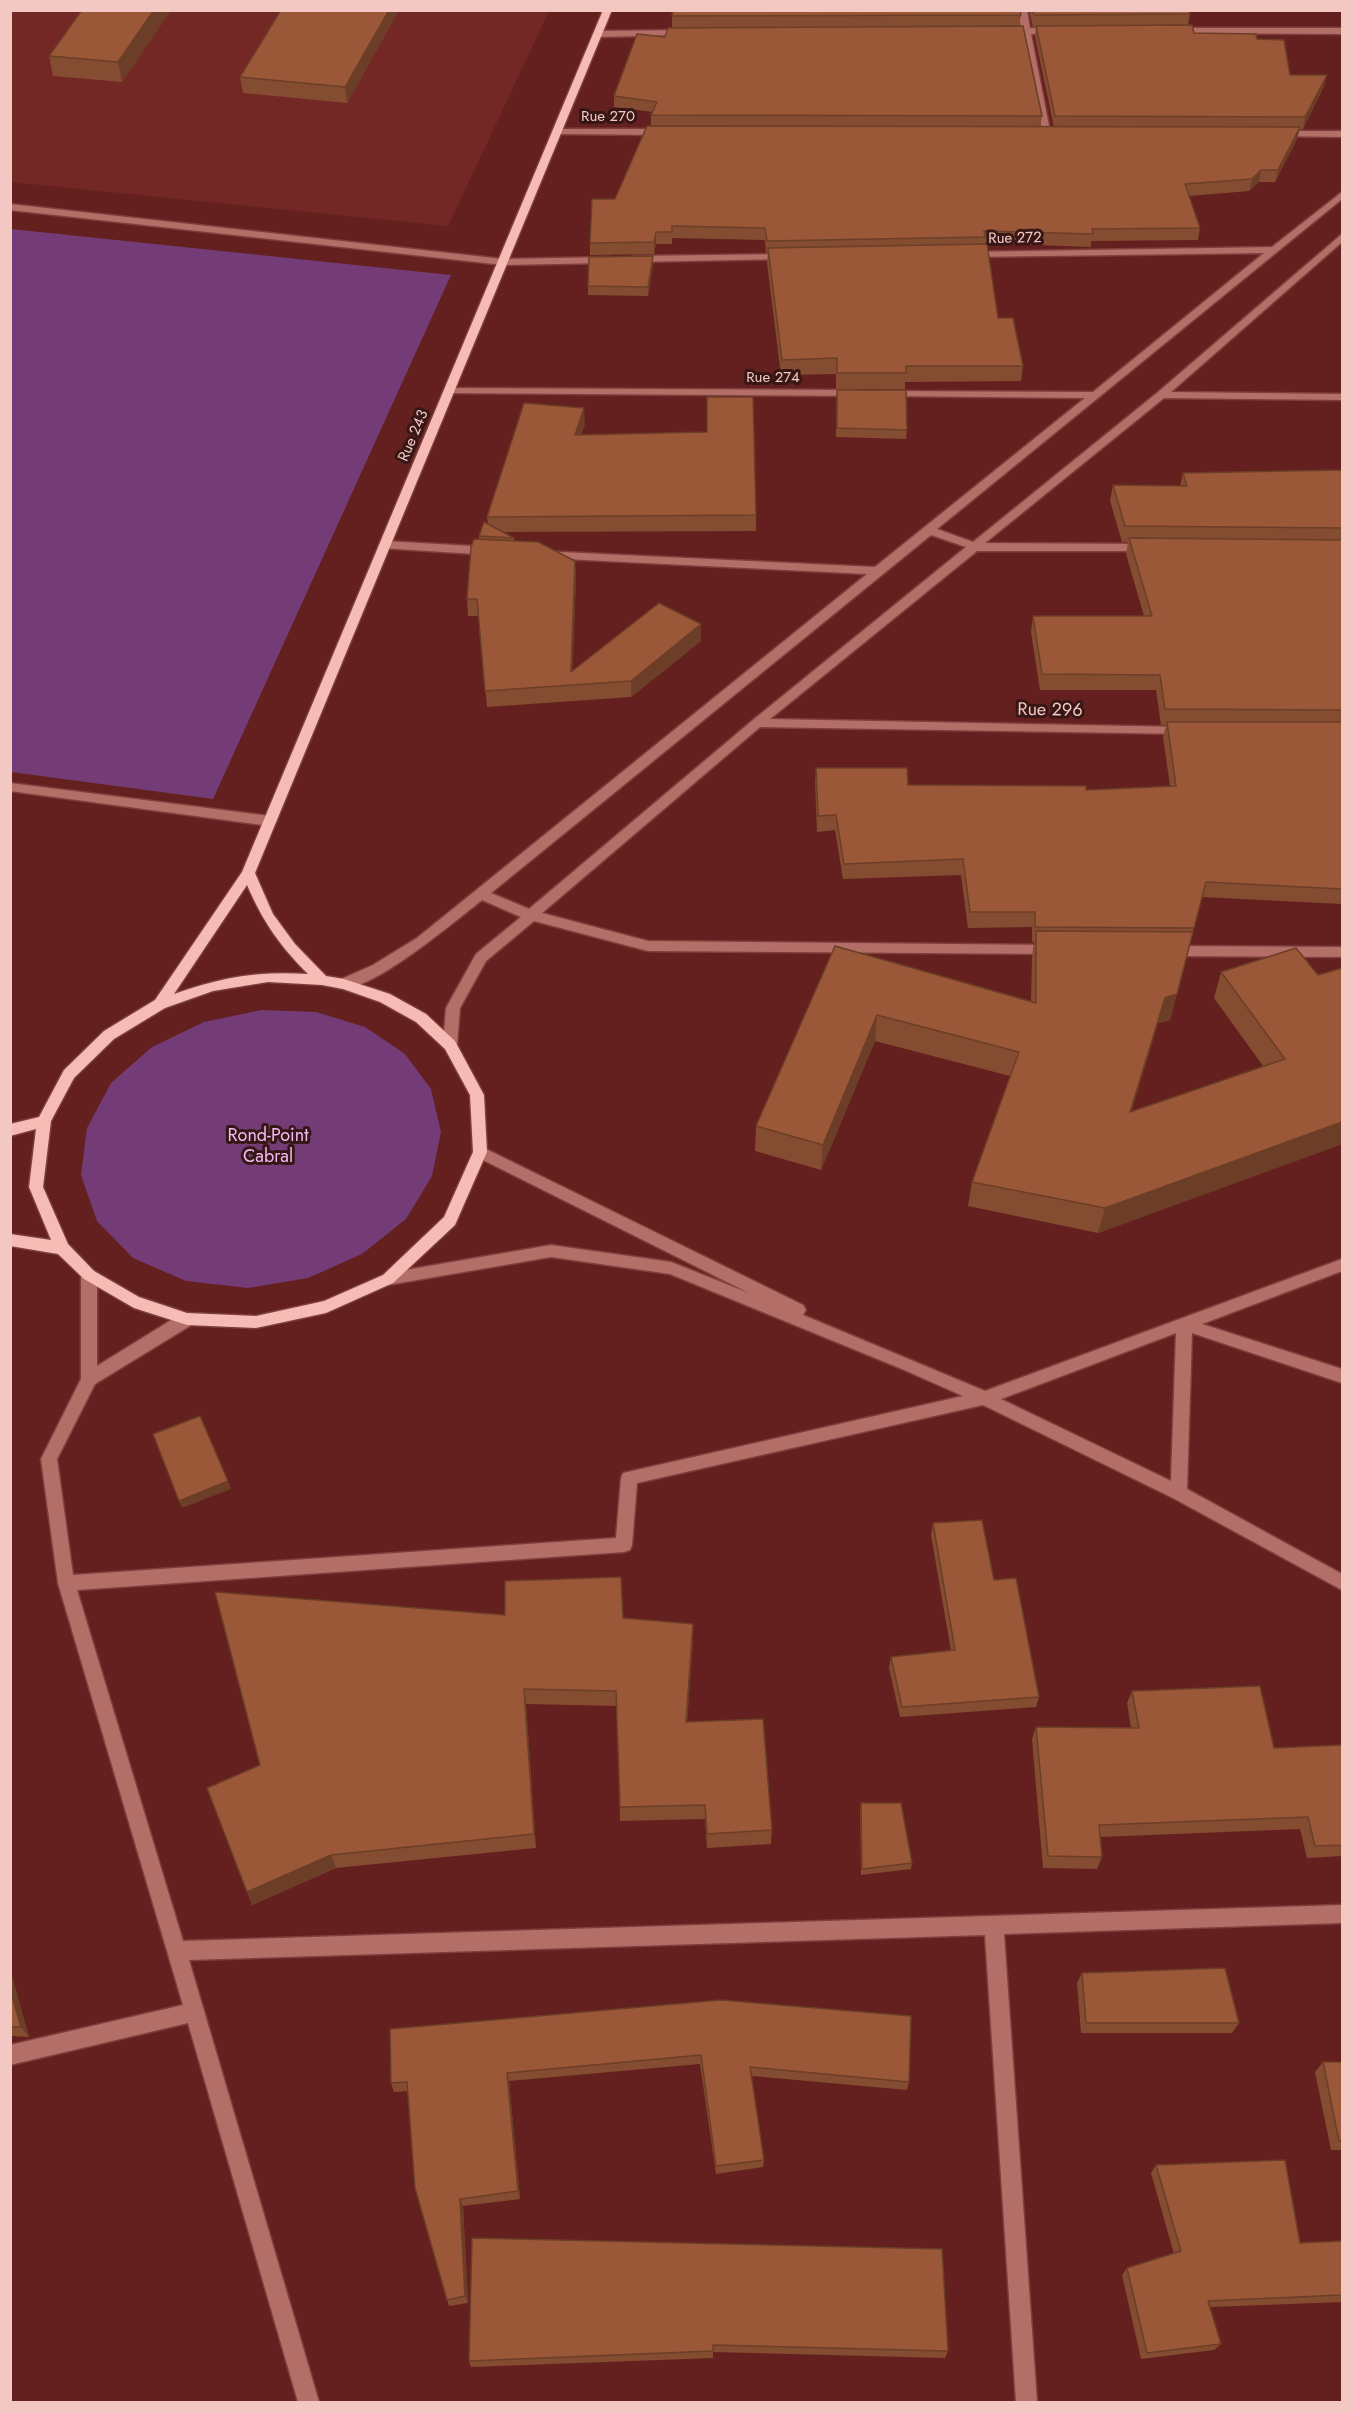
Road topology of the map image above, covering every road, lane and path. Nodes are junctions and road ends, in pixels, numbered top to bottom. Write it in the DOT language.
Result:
graph roads {
  1 [pos="608,10"];
  2 [pos="1022,10"];
  3 [pos="990,31"];
  4 [pos="1026,31"];
  5 [pos="1061,31"];
  6 [pos="1166,31"];
  7 [pos="1342,31"];
  8 [pos="693,33"];
  9 [pos="598,34"];
  10 [pos="557,132"];
  11 [pos="677,132"];
  12 [pos="1036,134"];
  13 [pos="1048,134"];
  14 [pos="1060,134"];
  15 [pos="1272,134"];
  16 [pos="1342,134"];
  17 [pos="1342,195"];
  18 [pos="10,207"];
  19 [pos="1342,237"];
  20 [pos="1327,249"];
  21 [pos="1342,249"];
  22 [pos="1276,250"];
  23 [pos="954,255"];
  24 [pos="799,257"];
  25 [pos="503,262"];
  26 [pos="449,391"];
  27 [pos="868,393"];
  28 [pos="880,393"];
  29 [pos="1096,395"];
  30 [pos="1161,395"];
  31 [pos="1342,397"];
  32 [pos="929,530"];
  33 [pos="385,545"];
  34 [pos="975,547"];
  35 [pos="1165,549"];
  36 [pos="502,551"];
  37 [pos="537,553"];
  38 [pos="877,571"];
  39 [pos="757,723"];
  40 [pos="1192,731"];
  41 [pos="10,787"];
  42 [pos="270,821"];
  43 [pos="248,873"];
  44 [pos="481,894"];
  45 [pos="530,915"];
  46 [pos="1067,950"];
  47 [pos="1151,951"];
  48 [pos="1342,952"];
  49 [pos="322,980"];
  50 [pos="344,984"];
  51 [pos="160,1004"];
  52 [pos="450,1046"];
  53 [pos="44,1121"];
  54 [pos="10,1130"];
  55 [pos="480,1152"];
  56 [pos="10,1240"];
  57 [pos="62,1248"];
  58 [pos="1342,1265"];
  59 [pos="89,1275"];
  60 [pos="388,1279"];
  61 [pos="187,1319"];
  62 [pos="1184,1324"];
  63 [pos="908,1364"];
  64 [pos="1342,1376"];
  65 [pos="89,1379"];
  66 [pos="984,1398"];
  67 [pos="1179,1493"];
  68 [pos="1342,1582"];
  69 [pos="66,1583"];
  70 [pos="1342,1914"];
  71 [pos="994,1925"];
  72 [pos="177,1951"];
  73 [pos="195,2012"];
  74 [pos="10,2055"];
  75 [pos="309,2403"];
  76 [pos="1027,2403"];
  1 -- 9 [label="main road, Rue 243"];
  2 -- 4 [label="street"];
  3 -- 4 [label="street"];
  4 -- 5 [label="street"];
  4 -- 13 [label="street"];
  6 -- 7 [label="street"];
  8 -- 9 [label="street"];
  9 -- 10 [label="main road, Rue 243"];
  10 -- 11 [label="street, Rue 270"];
  10 -- 25 [label="main road, Rue 243"];
  12 -- 13 [label="street"];
  13 -- 14 [label="street"];
  15 -- 16 [label="street"];
  17 -- 22 [label="street"];
  18 -- 25 [label="street"];
  19 -- 20 [label="street"];
  20 -- 21 [label="street"];
  20 -- 30 [label="street"];
  22 -- 23 [label="street, Rue 272"];
  22 -- 29 [label="street"];
  24 -- 25 [label="street"];
  25 -- 26 [label="main road, Rue 243"];
  26 -- 27 [label="street, Rue 274"];
  26 -- 33 [label="main road, Rue 243"];
  28 -- 29 [label="street"];
  29 -- 32 [label="street"];
  30 -- 31 [label="street"];
  30 -- 34 [label="street"];
  32 -- 34 [label="street"];
  32 -- 38 [label="street"];
  33 -- 36 [label="street"];
  33 -- 42 [label="main road, Rue 243"];
  34 -- 35 [label="street"];
  34 -- 39 [label="street"];
  37 -- 38 [label="street"];
  38 -- 44 [label="street"];
  39 -- 40 [label="street, Rue 296"];
  39 -- 45 [label="street"];
  41 -- 42 [label="street"];
  42 -- 43 [label="main road, Rue 243"];
  43 -- 49 [label="main road"];
  43 -- 51 [label="main road, Rue 243"];
  44 -- 45 [label="street"];
  44 -- 50 [label="street"];
  45 -- 46 [label="street"];
  45 -- 52 [label="street"];
  47 -- 48 [label="street"];
  49 -- 50 [label="main road"];
  49 -- 51 [label="main road"];
  50 -- 52 [label="main road"];
  51 -- 53 [label="main road"];
  52 -- 55 [label="main road"];
  53 -- 54 [label="main road"];
  53 -- 57 [label="main road"];
  55 -- 60 [label="main road"];
  55 -- 63 [label="street"];
  56 -- 57 [label="main road"];
  57 -- 59 [label="main road"];
  58 -- 62 [label="street"];
  59 -- 61 [label="main road"];
  59 -- 65 [label="street"];
  60 -- 61 [label="main road"];
  60 -- 63 [label="street"];
  61 -- 65 [label="street"];
  62 -- 64 [label="street"];
  62 -- 66 [label="street"];
  62 -- 67 [label="street"];
  63 -- 66 [label="street"];
  65 -- 69 [label="street"];
  66 -- 67 [label="street"];
  66 -- 69 [label="street"];
  67 -- 68 [label="street"];
  69 -- 72 [label="street"];
  70 -- 71 [label="street"];
  71 -- 72 [label="street"];
  71 -- 76 [label="street"];
  72 -- 73 [label="street"];
  73 -- 74 [label="street"];
  73 -- 75 [label="street"];
}
